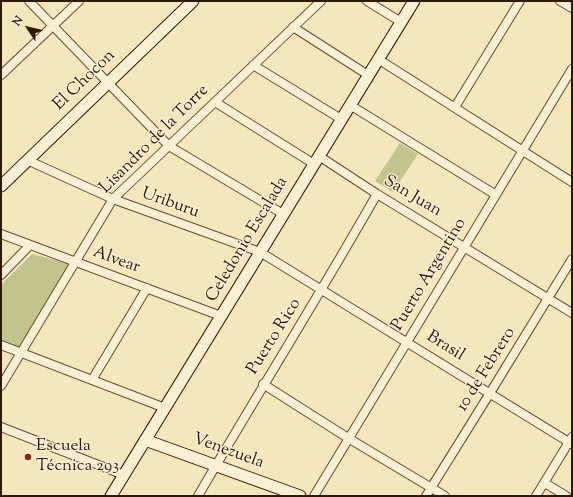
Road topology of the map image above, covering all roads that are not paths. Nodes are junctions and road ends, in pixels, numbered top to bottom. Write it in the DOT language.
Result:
graph roads {
  1 [pos="29,1"];
  2 [pos="79,1"];
  3 [pos="193,1"];
  4 [pos="322,1"];
  5 [pos="366,1"];
  6 [pos="414,1"];
  7 [pos="520,1"];
  8 [pos="560,1"];
  9 [pos="572,8"];
  10 [pos="401,22"];
  11 [pos="53,26"];
  12 [pos="293,27"];
  13 [pos="378,59"];
  14 [pos="253,65"];
  15 [pos="572,69"];
  16 [pos="1,75"];
  17 [pos="368,75"];
  18 [pos="108,83"];
  19 [pos="215,102"];
  20 [pos="350,106"];
  21 [pos="454,107"];
  22 [pos="341,119"];
  23 [pos="169,146"];
  24 [pos="523,151"];
  25 [pos="27,160"];
  26 [pos="316,160"];
  27 [pos="572,182"];
  28 [pos="1,186"];
  29 [pos="377,194"];
  30 [pos="496,195"];
  31 [pos="114,199"];
  32 [pos="283,214"];
  33 [pos="1,234"];
  34 [pos="30,245"];
  35 [pos="464,246"];
  36 [pos="260,252"];
  37 [pos="572,259"];
  38 [pos="76,262"];
  39 [pos="1,275"];
  40 [pos="147,288"];
  41 [pos="322,290"];
  42 [pos="548,298"];
  43 [pos="572,313"];
  44 [pos="221,316"];
  45 [pos="407,342"];
  46 [pos="1,345"];
  47 [pos="21,353"];
  48 [pos="92,380"];
  49 [pos="263,384"];
  50 [pos="1,386"];
  51 [pos="490,393"];
  52 [pos="164,408"];
  53 [pos="1,427"];
  54 [pos="348,438"];
  55 [pos="145,440"];
  56 [pos="571,441"];
  57 [pos="216,465"];
  58 [pos="124,475"];
  59 [pos="545,483"];
  60 [pos="431,487"];
  61 [pos="111,496"];
  62 [pos="198,496"];
  63 [pos="300,496"];
  64 [pos="314,496"];
  65 [pos="426,496"];
  66 [pos="445,496"];
  67 [pos="536,496"];
  68 [pos="566,496"];
  1 -- 11 [label="street"];
  2 -- 11 [label="street"];
  3 -- 18 [label="main road, El Chocon"];
  4 -- 12 [label="street, Lisandro de la Torre"];
  5 -- 10 [label="street"];
  6 -- 10 [label="main road, Celedonio Escalada"];
  7 -- 21 [label="street"];
  8 -- 9 [label="street"];
  10 -- 13 [label="main road, Celedonio Escalada"];
  11 -- 16 [label="street"];
  11 -- 18 [label="street"];
  12 -- 14 [label="street, Lisandro de la Torre"];
  12 -- 17 [label="street"];
  13 -- 17 [label="main road, Celedonio Escalada"];
  13 -- 21 [label="street"];
  14 -- 19 [label="street, Lisandro de la Torre"];
  14 -- 22 [label="street"];
  15 -- 24 [label="street, Puerto Argentino"];
  17 -- 20 [label="main road, Celedonio Escalada"];
  18 -- 23 [label="street"];
  18 -- 25 [label="main road, El Chocon"];
  19 -- 23 [label="street, Lisandro de la Torre"];
  19 -- 26 [label="street, San Juan"];
  20 -- 22 [label="main road, Celedonio Escalada"];
  20 -- 30 [label="street"];
  21 -- 24 [label="street"];
  22 -- 26 [label="main road, Celedonio Escalada"];
  23 -- 31 [label="street, Lisandro de la Torre"];
  23 -- 32 [label="street"];
  24 -- 27 [label="street"];
  24 -- 30 [label="street, Puerto Argentino"];
  25 -- 28 [label="main road, El Chocon"];
  25 -- 31 [label="street, Uriburu"];
  26 -- 29 [label="street, San Juan"];
  26 -- 32 [label="main road, Celedonio Escalada"];
  29 -- 35 [label="street, San Juan"];
  29 -- 41 [label="street, Puerto Rico"];
  30 -- 35 [label="street, Puerto Argentino"];
  31 -- 36 [label="street, Uriburu"];
  31 -- 38 [label="street, Lisandro de la Torre"];
  32 -- 36 [label="main road, Celedonio Escalada"];
  33 -- 34 [label="street, Alvear"];
  34 -- 38 [label="street, Alvear"];
  34 -- 39 [label="street"];
  35 -- 42 [label="street, San Juan"];
  35 -- 45 [label="street, Puerto Argentino"];
  36 -- 41 [label="street, Brasil"];
  36 -- 44 [label="main road, Celedonio Escalada"];
  37 -- 42 [label="street, 10 de Febrero"];
  38 -- 40 [label="street, Alvear"];
  38 -- 47 [label="street, Lisandro de la Torre"];
  40 -- 44 [label="street, Alvear"];
  40 -- 48 [label="street"];
  41 -- 45 [label="street, Brasil"];
  41 -- 49 [label="street, Puerto Rico"];
  42 -- 43 [label="street, San Juan"];
  42 -- 51 [label="street, 10 de Febrero"];
  44 -- 52 [label="main road, Celedonio Escalada"];
  45 -- 51 [label="street, Brasil"];
  45 -- 54 [label="street, Puerto Argentino"];
  46 -- 47 [label="street"];
  47 -- 48 [label="street"];
  47 -- 50 [label="street, Lisandro de la Torre"];
  48 -- 52 [label="street"];
  49 -- 54 [label="street"];
  49 -- 57 [label="street, Puerto Rico"];
  51 -- 56 [label="street, Brasil"];
  51 -- 60 [label="street, 10 de Febrero"];
  52 -- 55 [label="main road, Celedonio Escalada"];
  53 -- 58 [label="street"];
  54 -- 60 [label="street"];
  54 -- 64 [label="street, Puerto Argentino"];
  55 -- 57 [label="main road, Venezuela"];
  55 -- 58 [label="main road, Celedonio Escalada"];
  56 -- 59 [label="street"];
  57 -- 62 [label="street, Puerto Rico"];
  57 -- 63 [label="main road, Venezuela"];
  58 -- 61 [label="main road, Celedonio Escalada"];
  59 -- 67 [label="street"];
  59 -- 68 [label="street"];
  60 -- 65 [label="street, 10 de Febrero"];
  60 -- 66 [label="street"];
}
